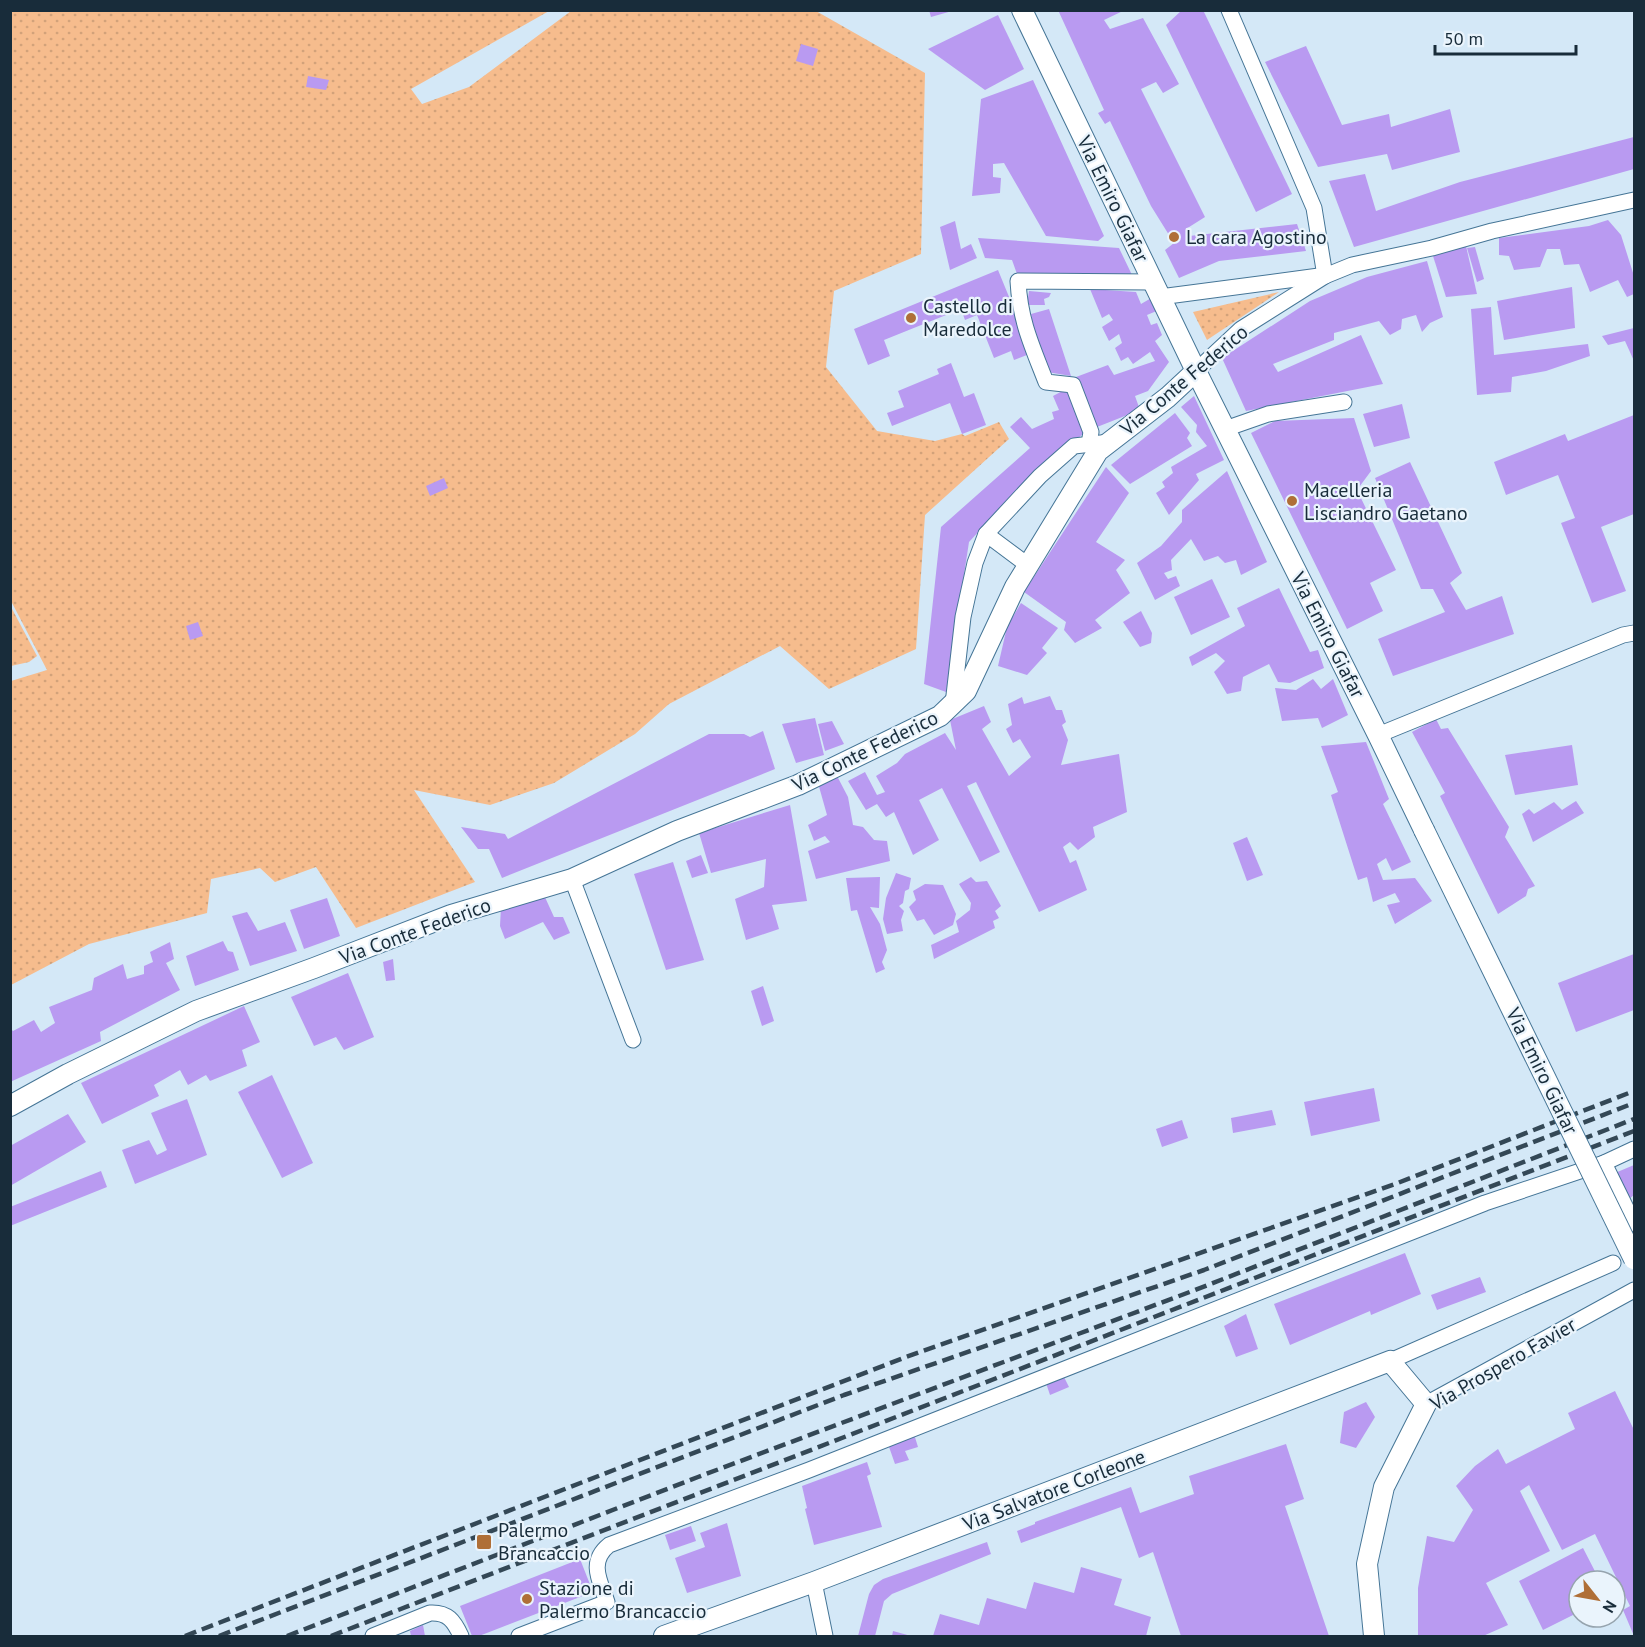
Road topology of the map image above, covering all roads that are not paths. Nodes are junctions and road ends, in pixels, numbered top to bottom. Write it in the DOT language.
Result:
graph roads {
  1 [pos="1022,10"];
  2 [pos="1229,10"];
  3 [pos="1635,200"];
  4 [pos="1325,276"];
  5 [pos="1156,290"];
  6 [pos="1196,371"];
  7 [pos="1344,402"];
  8 [pos="1225,429"];
  9 [pos="1110,442"];
  10 [pos="1089,444"];
  11 [pos="986,534"];
  12 [pos="1029,566"];
  13 [pos="1635,633"];
  14 [pos="953,704"];
  15 [pos="1378,735"];
  16 [pos="572,879"];
  17 [pos="633,1040"];
  18 [pos="10,1106"];
  19 [pos="1635,1149"];
  20 [pos="1605,1163"];
  21 [pos="1635,1224"];
  22 [pos="1635,1259"];
  23 [pos="1613,1263"];
  24 [pos="1634,1291"];
  25 [pos="1390,1361"];
  26 [pos="1426,1404"];
  27 [pos="814,1582"];
  28 [pos="373,1636"];
  29 [pos="460,1636"];
  30 [pos="519,1636"];
  31 [pos="664,1636"];
  32 [pos="825,1636"];
  33 [pos="1374,1636"];
  1 -- 5 [label="street, Via Emiro Giafar"];
  2 -- 4 [label="street"];
  3 -- 4 [label="street, Via Conte Federico"];
  4 -- 5 [label="street"];
  4 -- 6 [label="street, Via Conte Federico"];
  5 -- 6 [label="street, Via Emiro Giafar"];
  5 -- 10 [label="street"];
  6 -- 8 [label="street, Via Emiro Giafar"];
  6 -- 9 [label="street, Via Conte Federico"];
  7 -- 8 [label="street"];
  8 -- 15 [label="street, Via Emiro Giafar"];
  9 -- 10 [label="street"];
  9 -- 12 [label="street, Via Conte Federico"];
  10 -- 11 [label="street"];
  11 -- 12 [label="street"];
  11 -- 14 [label="street"];
  12 -- 14 [label="street, Via Conte Federico"];
  13 -- 15 [label="street"];
  14 -- 16 [label="street, Via Conte Federico"];
  15 -- 22 [label="street, Via Emiro Giafar, bridge"];
  16 -- 17 [label="street"];
  16 -- 18 [label="street, Via Conte Federico"];
  19 -- 20 [label="street"];
  20 -- 21 [label="street"];
  20 -- 30 [label="street"];
  23 -- 25 [label="street"];
  24 -- 26 [label="street, Via Prospero Favier"];
  25 -- 26 [label="street"];
  25 -- 27 [label="street, Via Salvatore Corleone"];
  26 -- 33 [label="street, Via Prospero Favier"];
  27 -- 31 [label="street, Via Salvatore Corleone"];
  27 -- 32 [label="street"];
  28 -- 29 [label="street"];
}
